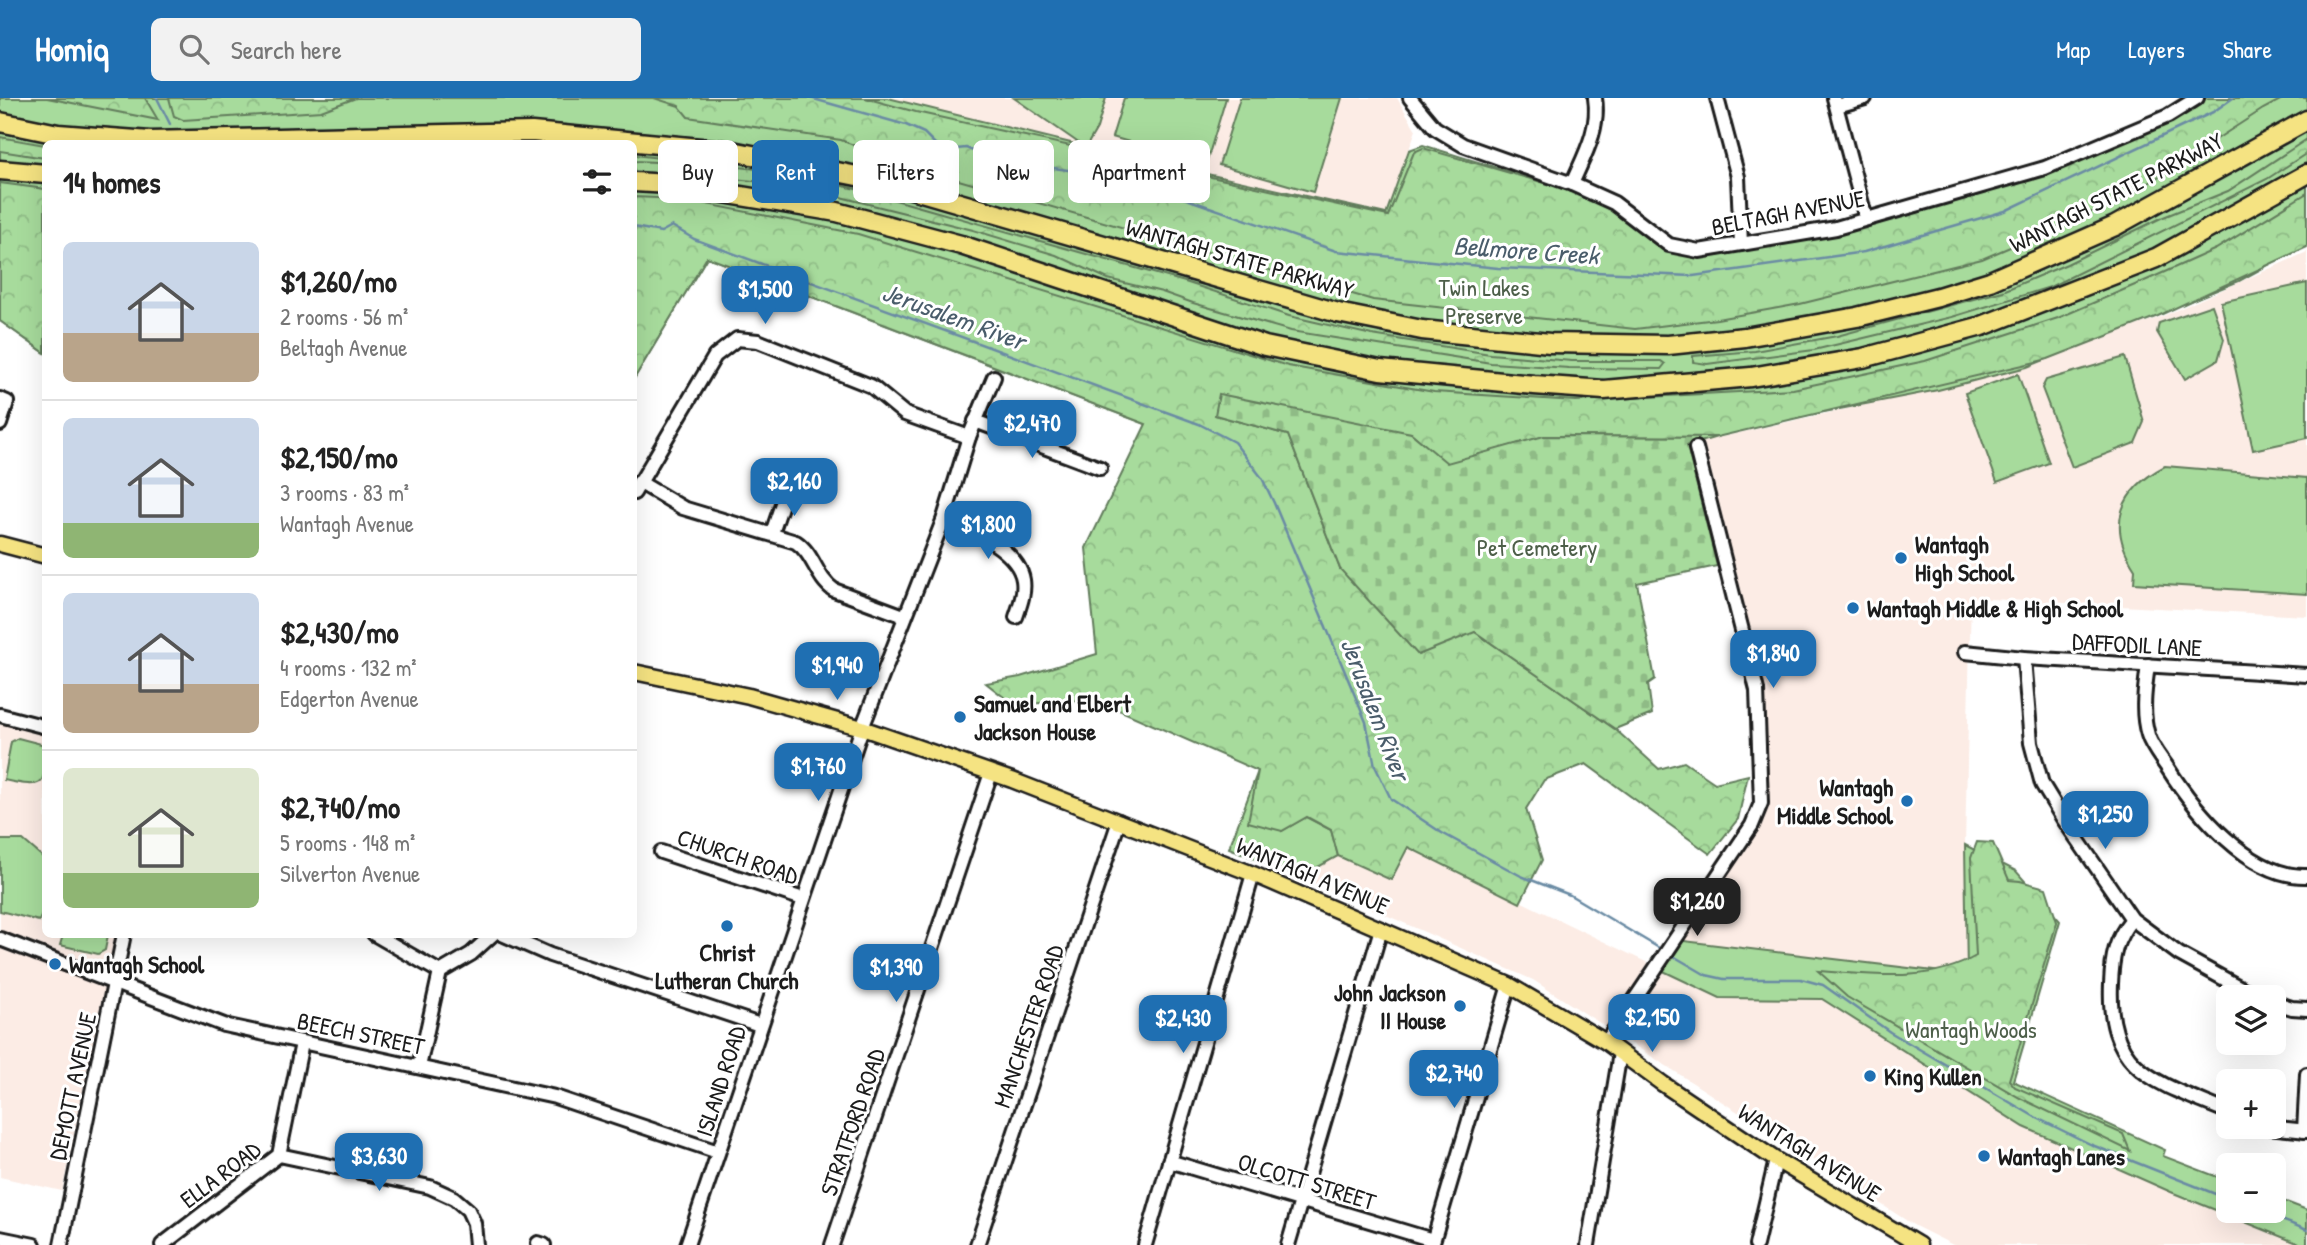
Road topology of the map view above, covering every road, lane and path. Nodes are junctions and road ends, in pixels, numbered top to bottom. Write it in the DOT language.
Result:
graph roads {
  1 [pos="1410,98"];
  2 [pos="1595,98"];
  3 [pos="1717,98"];
  4 [pos="1866,98"];
  5 [pos="2197,98"];
  6 [pos="1836,102"];
  7 [pos="2307,120"];
  8 [pos="0,122"];
  9 [pos="137,140"];
  10 [pos="192,140"];
  11 [pos="621,140"];
  12 [pos="637,141"];
  13 [pos="0,170"];
  14 [pos="42,174"];
  15 [pos="2307,174"];
  16 [pos="637,182"];
  17 [pos="1572,184"];
  18 [pos="1866,219"];
  19 [pos="1741,244"];
  20 [pos="994,377"];
  21 [pos="0,399"];
  22 [pos="975,421"];
  23 [pos="0,424"];
  24 [pos="969,438"];
  25 [pos="1696,448"];
  26 [pos="1100,468"];
  27 [pos="637,485"];
  28 [pos="637,487"];
  29 [pos="792,488"];
  30 [pos="944,517"];
  31 [pos="772,533"];
  32 [pos="0,544"];
  33 [pos="42,555"];
  34 [pos="904,616"];
  35 [pos="1016,617"];
  36 [pos="1965,652"];
  37 [pos="2024,658"];
  38 [pos="2148,665"];
  39 [pos="637,673"];
  40 [pos="2307,675"];
  41 [pos="0,715"];
  42 [pos="42,726"];
  43 [pos="862,727"];
  44 [pos="991,773"];
  45 [pos="1119,821"];
  46 [pos="661,852"];
  47 [pos="1254,874"];
  48 [pos="2307,876"];
  49 [pos="803,899"];
  50 [pos="2132,919"];
  51 [pos="1381,929"];
  52 [pos="123,938"];
  53 [pos="381,938"];
  54 [pos="489,938"];
  55 [pos="511,938"];
  56 [pos="0,939"];
  57 [pos="440,972"];
  58 [pos="115,983"];
  59 [pos="1509,985"];
  60 [pos="2235,985"];
  61 [pos="2286,1006"];
  62 [pos="2307,1009"];
  63 [pos="760,1025"];
  64 [pos="1606,1042"];
  65 [pos="302,1043"];
  66 [pos="1620,1053"];
  67 [pos="419,1067"];
  68 [pos="2307,1074"];
  69 [pos="2216,1107"];
  70 [pos="2286,1129"];
  71 [pos="2306,1131"];
  72 [pos="718,1152"];
  73 [pos="279,1155"];
  74 [pos="1776,1160"];
  75 [pos="1170,1161"];
  76 [pos="1301,1201"];
  77 [pos="0,1238"];
  78 [pos="1432,1243"];
  79 [pos="34,1245"];
  80 [pos="61,1245"];
  81 [pos="162,1245"];
  82 [pos="476,1245"];
  83 [pos="687,1245"];
  84 [pos="832,1245"];
  85 [pos="977,1245"];
  86 [pos="1145,1245"];
  87 [pos="1288,1245"];
  88 [pos="1588,1245"];
  89 [pos="1756,1245"];
  90 [pos="1919,1245"];
  1 -- 17 [label="street, BELTAGH AVENUE"];
  2 -- 17 [label="street"];
  3 -- 19 [label="street"];
  4 -- 6 [label="street"];
  5 -- 18 [label="street, BELTAGH AVENUE"];
  6 -- 18 [label="street"];
  7 -- 12 [label="highway, WANTAGH STATE PARKWAY"];
  8 -- 9 [label="highway, WANTAGH STATE PARKWAY"];
  10 -- 11 [label="highway, WANTAGH STATE PARKWAY"];
  13 -- 14 [label="highway"];
  15 -- 16 [label="highway"];
  17 -- 19 [label="street, BELTAGH AVENUE"];
  18 -- 19 [label="street, BELTAGH AVENUE"];
  20 -- 22 [label="street, ISLAND ROAD"];
  21 -- 23 [label="street"];
  22 -- 24 [label="street, ISLAND ROAD"];
  22 -- 26 [label="street"];
  24 -- 27 [label="street"];
  24 -- 30 [label="street, ISLAND ROAD"];
  25 -- 64 [label="street"];
  28 -- 31 [label="street"];
  29 -- 31 [label="street"];
  30 -- 34 [label="street, ISLAND ROAD"];
  30 -- 35 [label="street"];
  31 -- 34 [label="street"];
  32 -- 33 [label="main road"];
  34 -- 43 [label="street, ISLAND ROAD"];
  36 -- 37 [label="street, DAFFODIL LANE"];
  37 -- 38 [label="street, DAFFODIL LANE"];
  37 -- 50 [label="street"];
  38 -- 40 [label="street, DAFFODIL LANE"];
  38 -- 48 [label="street"];
  39 -- 43 [label="main road, WANTAGH AVENUE"];
  41 -- 42 [label="street"];
  43 -- 44 [label="main road, WANTAGH AVENUE"];
  43 -- 49 [label="street, ISLAND ROAD"];
  44 -- 45 [label="main road, WANTAGH AVENUE"];
  44 -- 84 [label="street, STRATFORD ROAD"];
  45 -- 47 [label="main road, WANTAGH AVENUE"];
  45 -- 85 [label="street, MANCHESTER ROAD"];
  46 -- 49 [label="street, CHURCH ROAD"];
  47 -- 51 [label="main road, WANTAGH AVENUE"];
  47 -- 75 [label="street"];
  49 -- 63 [label="street, ISLAND ROAD"];
  50 -- 60 [label="street"];
  50 -- 69 [label="street"];
  51 -- 59 [label="main road, WANTAGH AVENUE"];
  51 -- 76 [label="street"];
  52 -- 58 [label="street, DEMOTT AVENUE"];
  53 -- 57 [label="street"];
  54 -- 57 [label="street"];
  55 -- 63 [label="street"];
  56 -- 58 [label="street, BEECH STREET"];
  57 -- 67 [label="street"];
  58 -- 65 [label="street, BEECH STREET"];
  58 -- 80 [label="street, DEMOTT AVENUE"];
  59 -- 64 [label="main road, WANTAGH AVENUE"];
  59 -- 78 [label="street"];
  61 -- 62 [label="street"];
  63 -- 72 [label="street, ISLAND ROAD"];
  64 -- 66 [label="main road, WANTAGH AVENUE"];
  65 -- 67 [label="street, BEECH STREET"];
  65 -- 73 [label="street, ELLA ROAD"];
  66 -- 74 [label="main road, WANTAGH AVENUE"];
  66 -- 88 [label="street"];
  67 -- 72 [label="street, BEECH STREET"];
  68 -- 71 [label="street"];
  70 -- 71 [label="street"];
  72 -- 83 [label="street, ISLAND ROAD"];
  73 -- 81 [label="street, ELLA ROAD"];
  73 -- 82 [label="street"];
  74 -- 89 [label="street"];
  74 -- 90 [label="main road, WANTAGH AVENUE"];
  75 -- 76 [label="street, OLCOTT STREET"];
  75 -- 86 [label="street"];
  76 -- 78 [label="street, OLCOTT STREET"];
  76 -- 87 [label="street"];
  77 -- 79 [label="street"];
}
